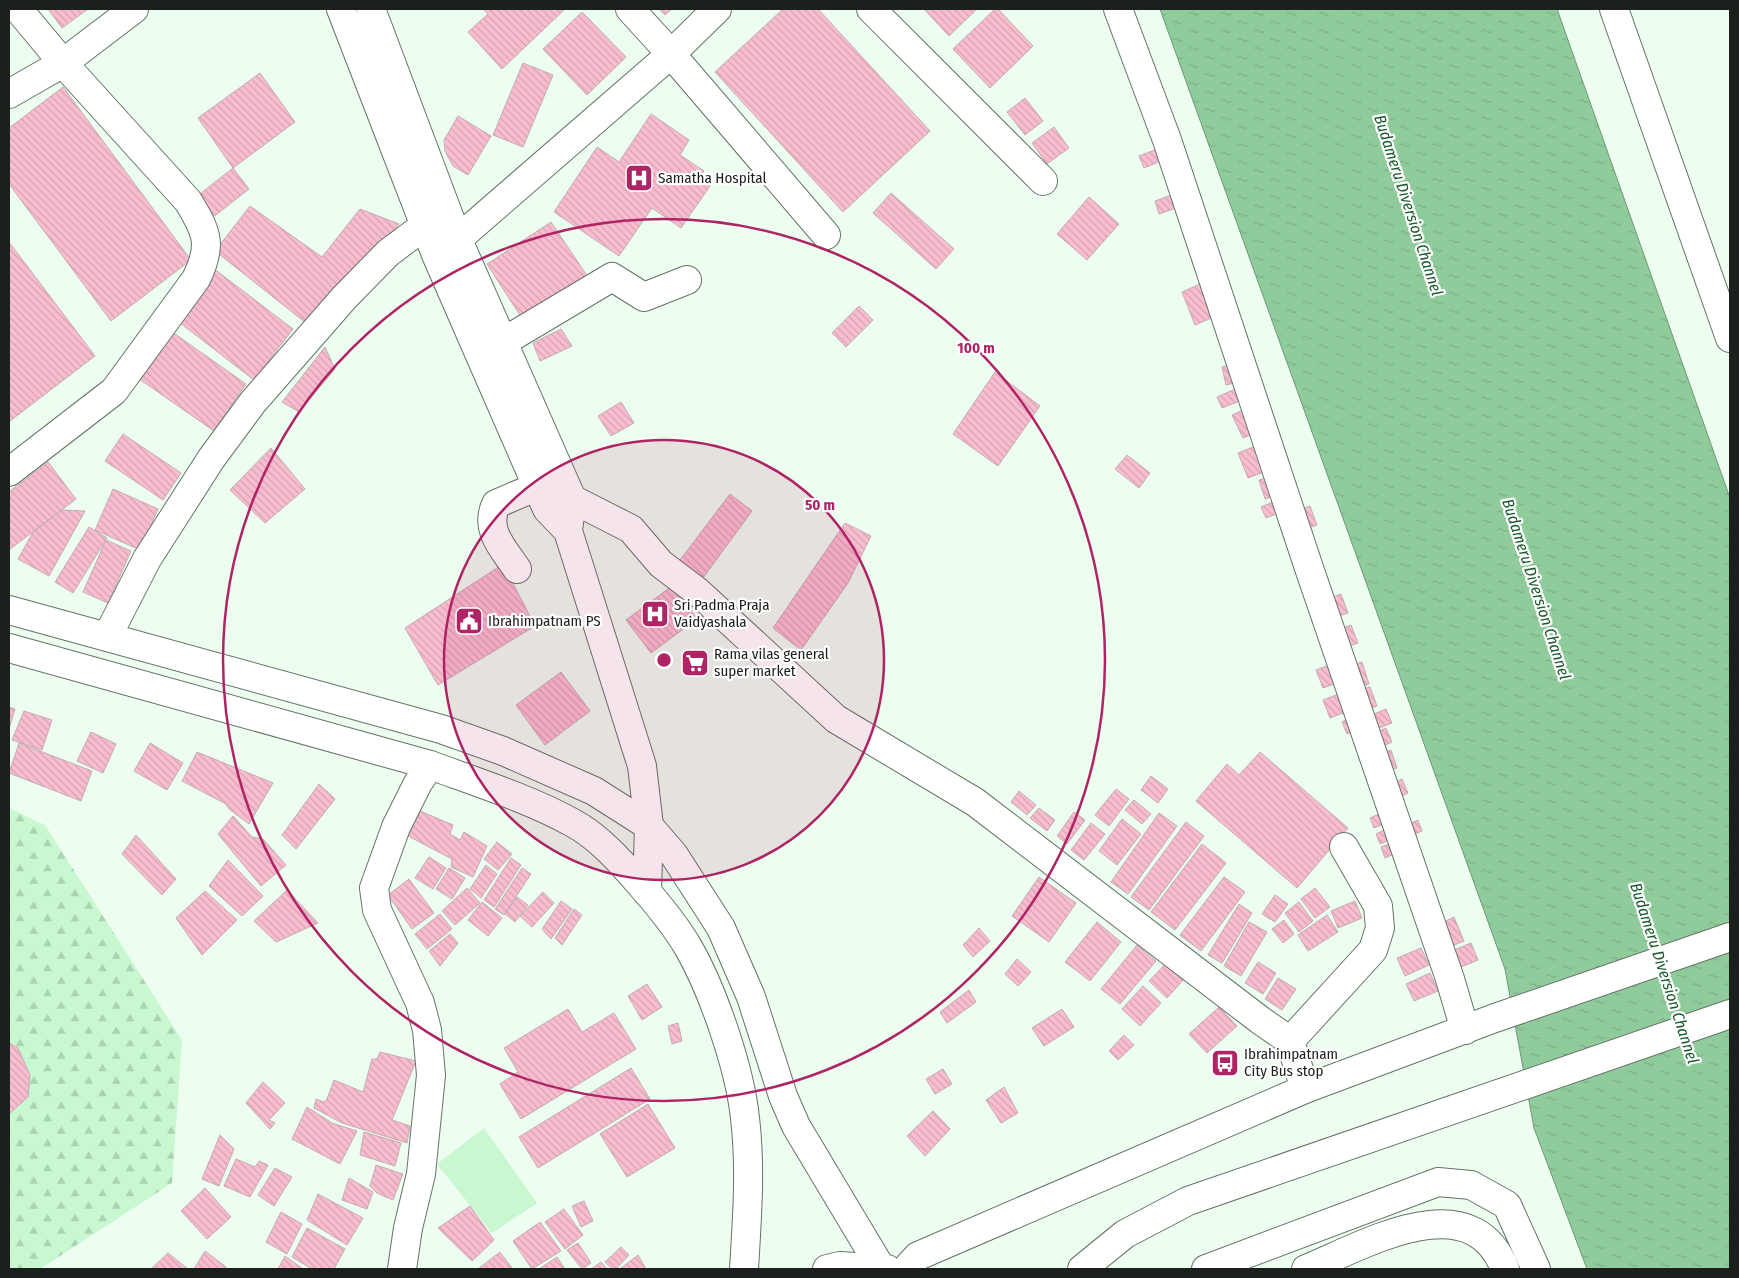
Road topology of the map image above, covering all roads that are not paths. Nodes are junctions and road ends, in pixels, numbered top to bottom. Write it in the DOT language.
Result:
graph roads {
  1 [pos="18,9"];
  2 [pos="134,9"];
  3 [pos="341,9"];
  4 [pos="371,9"];
  5 [pos="630,9"];
  6 [pos="717,9"];
  7 [pos="871,9"];
  8 [pos="1118,9"];
  9 [pos="1614,9"];
  10 [pos="671,54"];
  11 [pos="63,63"];
  12 [pos="9,94"];
  13 [pos="1043,180"];
  14 [pos="424,226"];
  15 [pos="826,235"];
  16 [pos="458,240"];
  17 [pos="436,257"];
  18 [pos="687,280"];
  19 [pos="1730,338"];
  20 [pos="502,342"];
  21 [pos="9,472"];
  22 [pos="538,486"];
  23 [pos="572,499"];
  24 [pos="568,531"];
  25 [pos="517,569"];
  26 [pos="9,610"];
  27 [pos="108,635"];
  28 [pos="9,648"];
  29 [pos="424,774"];
  30 [pos="649,826"];
  31 [pos="1344,847"];
  32 [pos="647,892"];
  33 [pos="1730,937"];
  34 [pos="1730,1014"];
  35 [pos="1465,1030"];
  36 [pos="1290,1040"];
  37 [pos="1305,1089"];
  38 [pos="402,1269"];
  39 [pos="744,1269"];
  40 [pos="826,1269"];
  41 [pos="891,1269"];
  42 [pos="1082,1269"];
  43 [pos="1206,1269"];
  44 [pos="1306,1269"];
  45 [pos="1505,1269"];
  46 [pos="1536,1269"];
  1 -- 11 [label="main road"];
  2 -- 11 [label="main road"];
  3 -- 14 [label="main road"];
  4 -- 16 [label="main road"];
  5 -- 10 [label="main road"];
  6 -- 10 [label="main road"];
  7 -- 13 [label="main road"];
  8 -- 35 [label="main road"];
  9 -- 19 [label="main road"];
  10 -- 15 [label="main road"];
  10 -- 16 [label="main road"];
  11 -- 12 [label="main road"];
  11 -- 21 [label="main road"];
  14 -- 17 [label="main road"];
  14 -- 27 [label="main road"];
  16 -- 17 [label="main road"];
  16 -- 20 [label="main road"];
  17 -- 22 [label="main road"];
  18 -- 20 [label="main road"];
  20 -- 23 [label="main road"];
  22 -- 24 [label="main road"];
  22 -- 25 [label="main road"];
  23 -- 24 [label="main road"];
  23 -- 36 [label="main road"];
  24 -- 30 [label="main road"];
  26 -- 27 [label="main road"];
  27 -- 30 [label="main road"];
  28 -- 29 [label="main road"];
  29 -- 32 [label="main road"];
  29 -- 38 [label="main road"];
  30 -- 32 [label="main road"];
  30 -- 41 [label="main road"];
  31 -- 36 [label="main road"];
  32 -- 39 [label="main road"];
  33 -- 35 [label="main road"];
  34 -- 42 [label="main road"];
  35 -- 37 [label="main road"];
  36 -- 37 [label="main road"];
  37 -- 41 [label="main road"];
  40 -- 41 [label="main road"];
  43 -- 46 [label="main road"];
  44 -- 45 [label="main road"];
}
